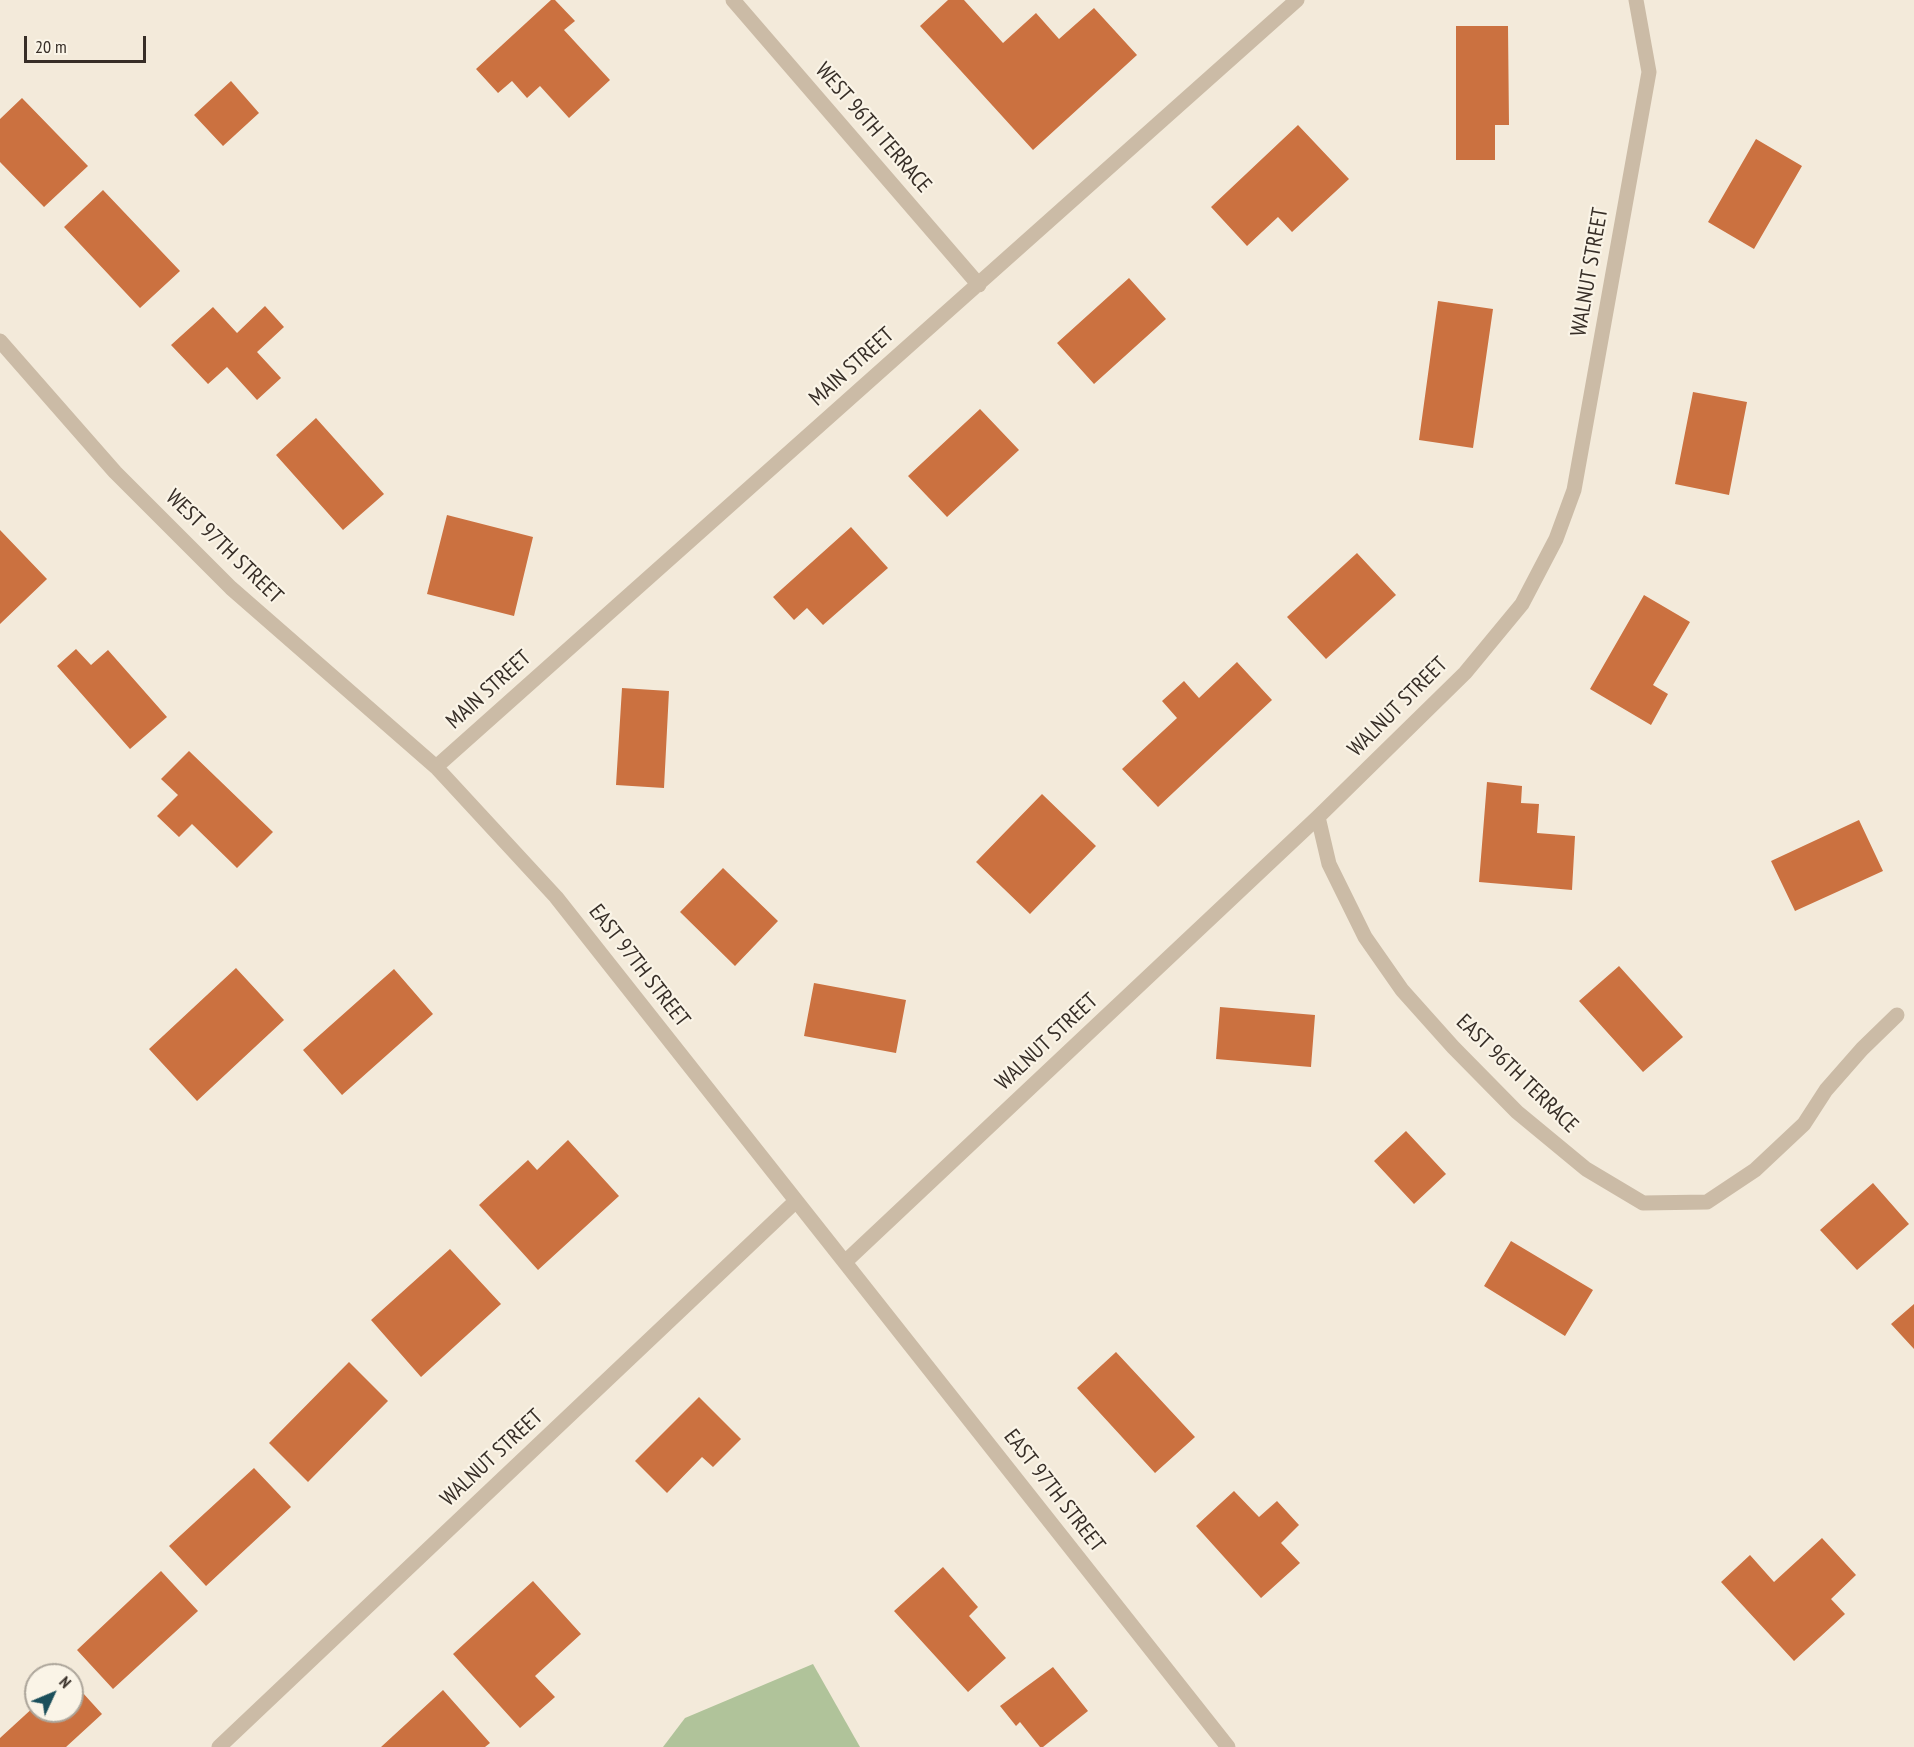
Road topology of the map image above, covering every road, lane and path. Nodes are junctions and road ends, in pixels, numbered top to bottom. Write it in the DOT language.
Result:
graph roads {
  1 [pos="733,0"];
  2 [pos="1297,0"];
  3 [pos="1636,0"];
  4 [pos="979,285"];
  5 [pos="0,341"];
  6 [pos="436,767"];
  7 [pos="1318,817"];
  8 [pos="1897,1015"];
  9 [pos="796,1201"];
  10 [pos="844,1263"];
  11 [pos="219,1747"];
  12 [pos="1228,1747"];
  1 -- 4 [label="street, WEST 96TH TERRACE"];
  2 -- 4 [label="street, MAIN STREET"];
  3 -- 7 [label="street, WALNUT STREET"];
  4 -- 6 [label="street, MAIN STREET"];
  5 -- 6 [label="street, WEST 97TH STREET"];
  6 -- 9 [label="street, EAST 97TH STREET"];
  7 -- 8 [label="street, EAST 96TH TERRACE"];
  7 -- 10 [label="street, WALNUT STREET"];
  9 -- 10 [label="street, EAST 97TH STREET"];
  9 -- 11 [label="street, WALNUT STREET"];
  10 -- 12 [label="street, EAST 97TH STREET"];
}
